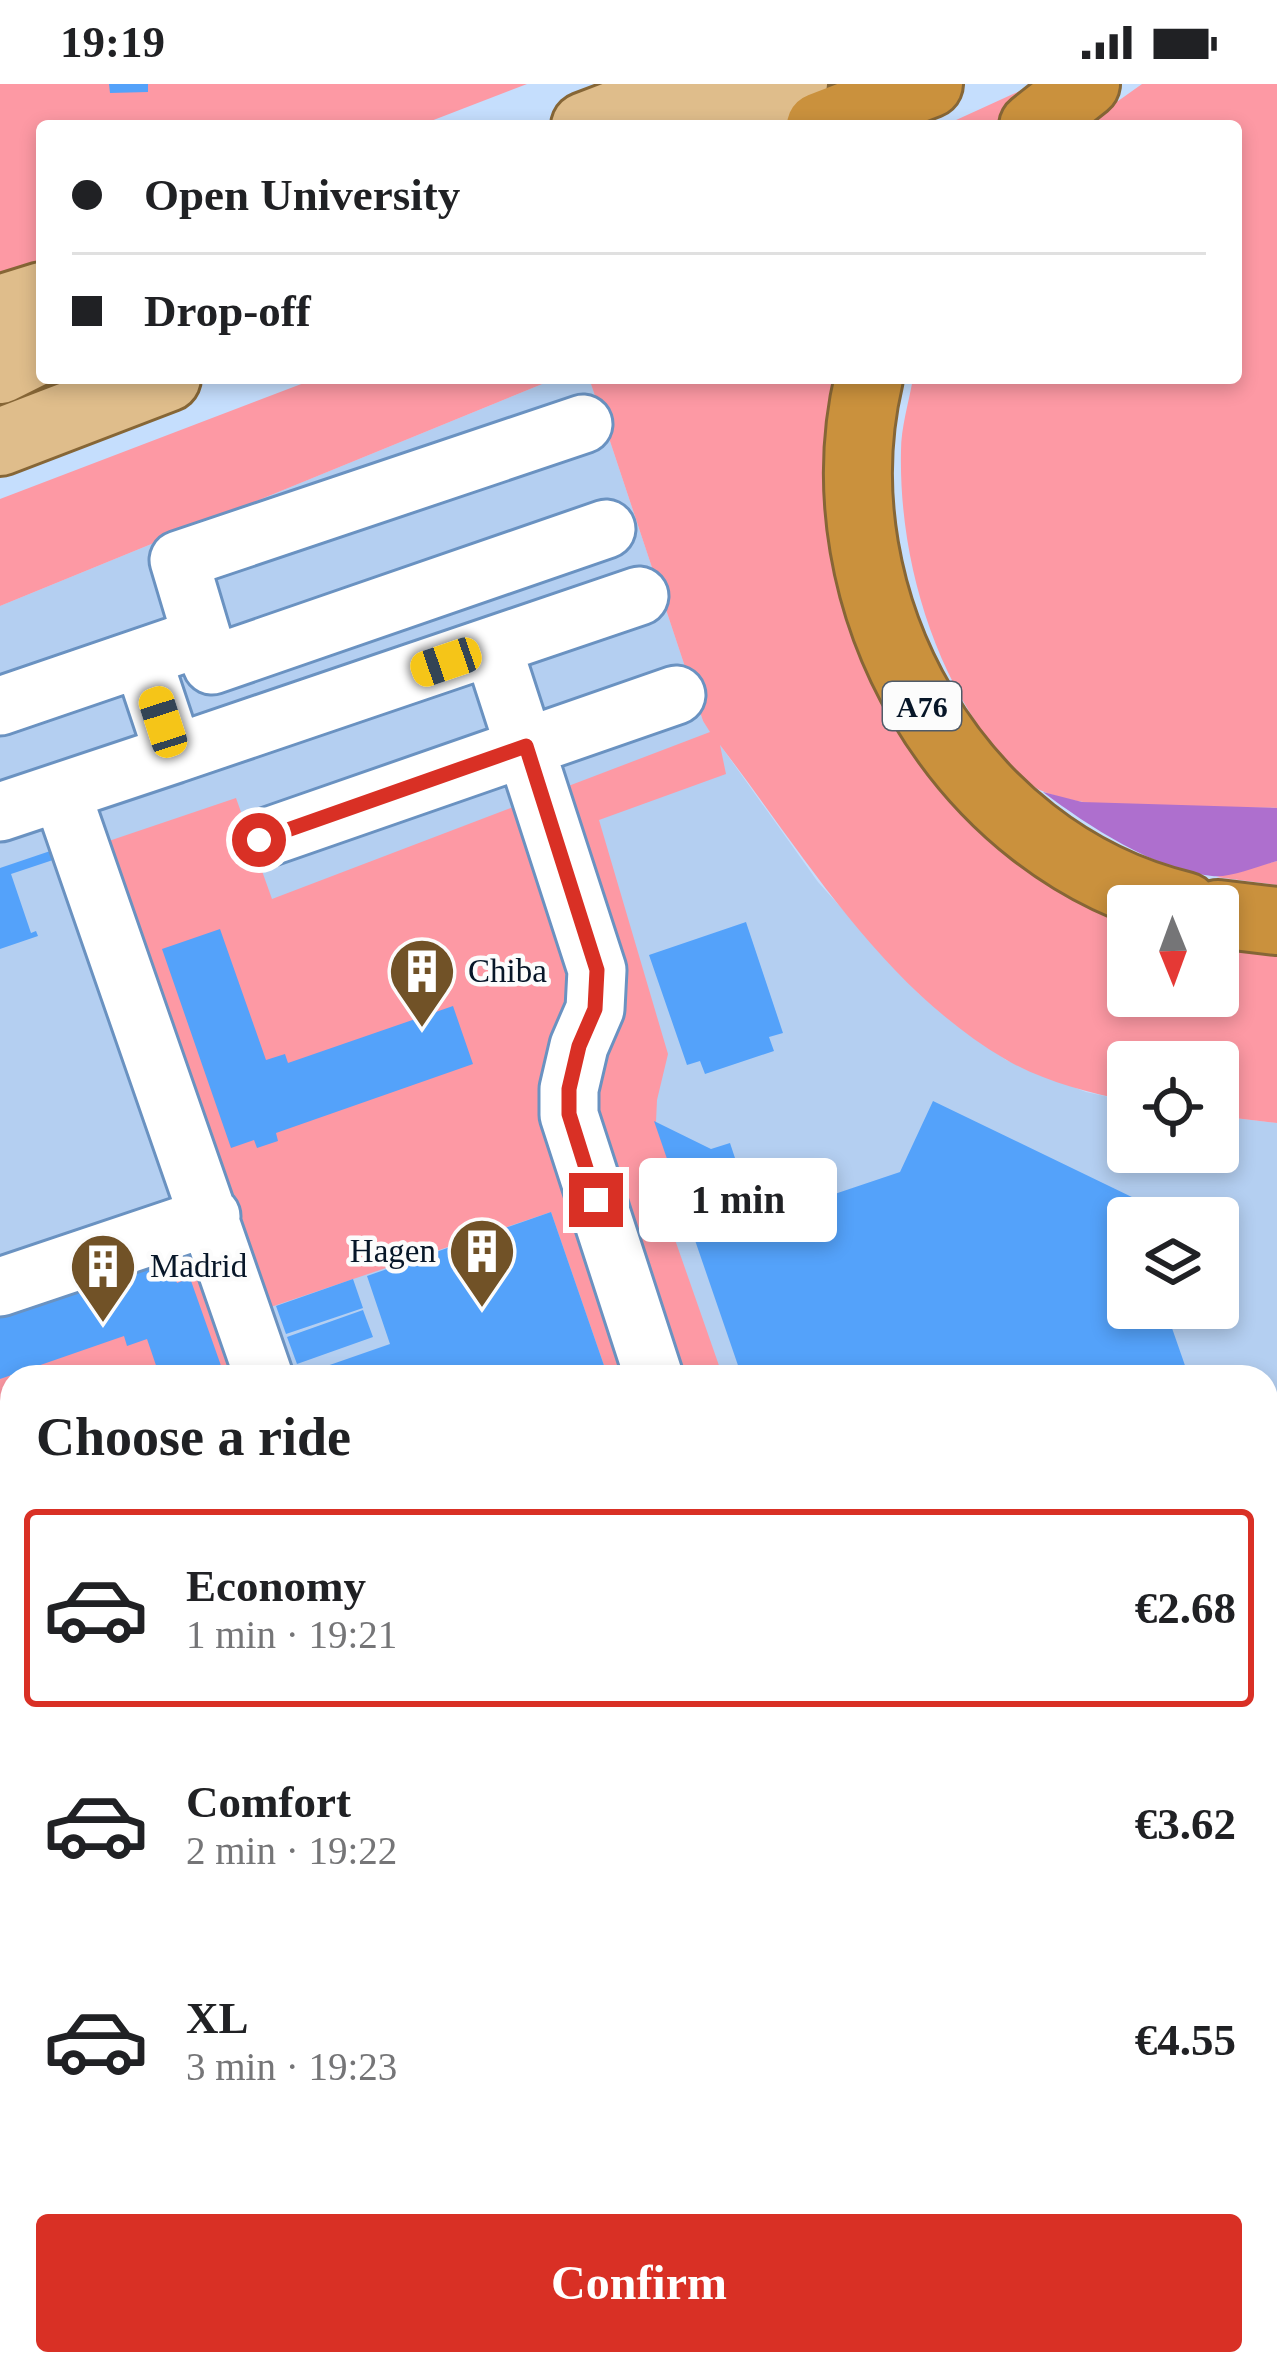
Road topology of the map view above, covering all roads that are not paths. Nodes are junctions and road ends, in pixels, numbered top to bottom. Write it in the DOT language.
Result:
graph roads {
  1 [pos="695,84"];
  2 [pos="794,84"];
  3 [pos="929,84"];
  4 [pos="1086,84"];
  5 [pos="600,120"];
  6 [pos="701,120"];
  7 [pos="836,120"];
  8 [pos="1041,120"];
  9 [pos="36,298"];
  10 [pos="0,309"];
  11 [pos="36,352"];
  12 [pos="0,370"];
  13 [pos="36,374"];
  14 [pos="150,384"];
  15 [pos="868,384"];
  16 [pos="0,388"];
  17 [pos="584,424"];
  18 [pos="0,442"];
  19 [pos="606,529"];
  20 [pos="639,596"];
  21 [pos="202,637"];
  22 [pos="492,646"];
  23 [pos="142,658"];
  24 [pos="676,695"];
  25 [pos="0,706"];
  26 [pos="526,746"];
  27 [pos="174,754"];
  28 [pos="61,792"];
  29 [pos="0,812"];
  30 [pos="259,840"];
  31 [pos="1125,885"];
  32 [pos="1239,916"];
  33 [pos="1277,921"];
  34 [pos="211,1216"];
  35 [pos="0,1288"];
  36 [pos="260,1365"];
  37 [pos="650,1365"];
  1 -- 5 [label="main road"];
  2 -- 6 [label="main road"];
  3 -- 7 [label="highway"];
  4 -- 8 [label="highway"];
  9 -- 10 [label="main road"];
  11 -- 12 [label="main road"];
  13 -- 16 [label="main road"];
  14 -- 18 [label="main road"];
  15 -- 31 [label="highway, A76"];
  17 -- 21 [label="street"];
  19 -- 21 [label="street"];
  20 -- 22 [label="street"];
  21 -- 23 [label="street"];
  22 -- 26 [label="street"];
  22 -- 27 [label="street"];
  23 -- 25 [label="street"];
  23 -- 27 [label="street"];
  24 -- 26 [label="street"];
  26 -- 30 [label="street"];
  26 -- 37 [label="street"];
  27 -- 28 [label="street"];
  28 -- 29 [label="street"];
  28 -- 34 [label="street"];
  32 -- 33 [label="highway"];
  34 -- 35 [label="street"];
  34 -- 36 [label="street"];
}
